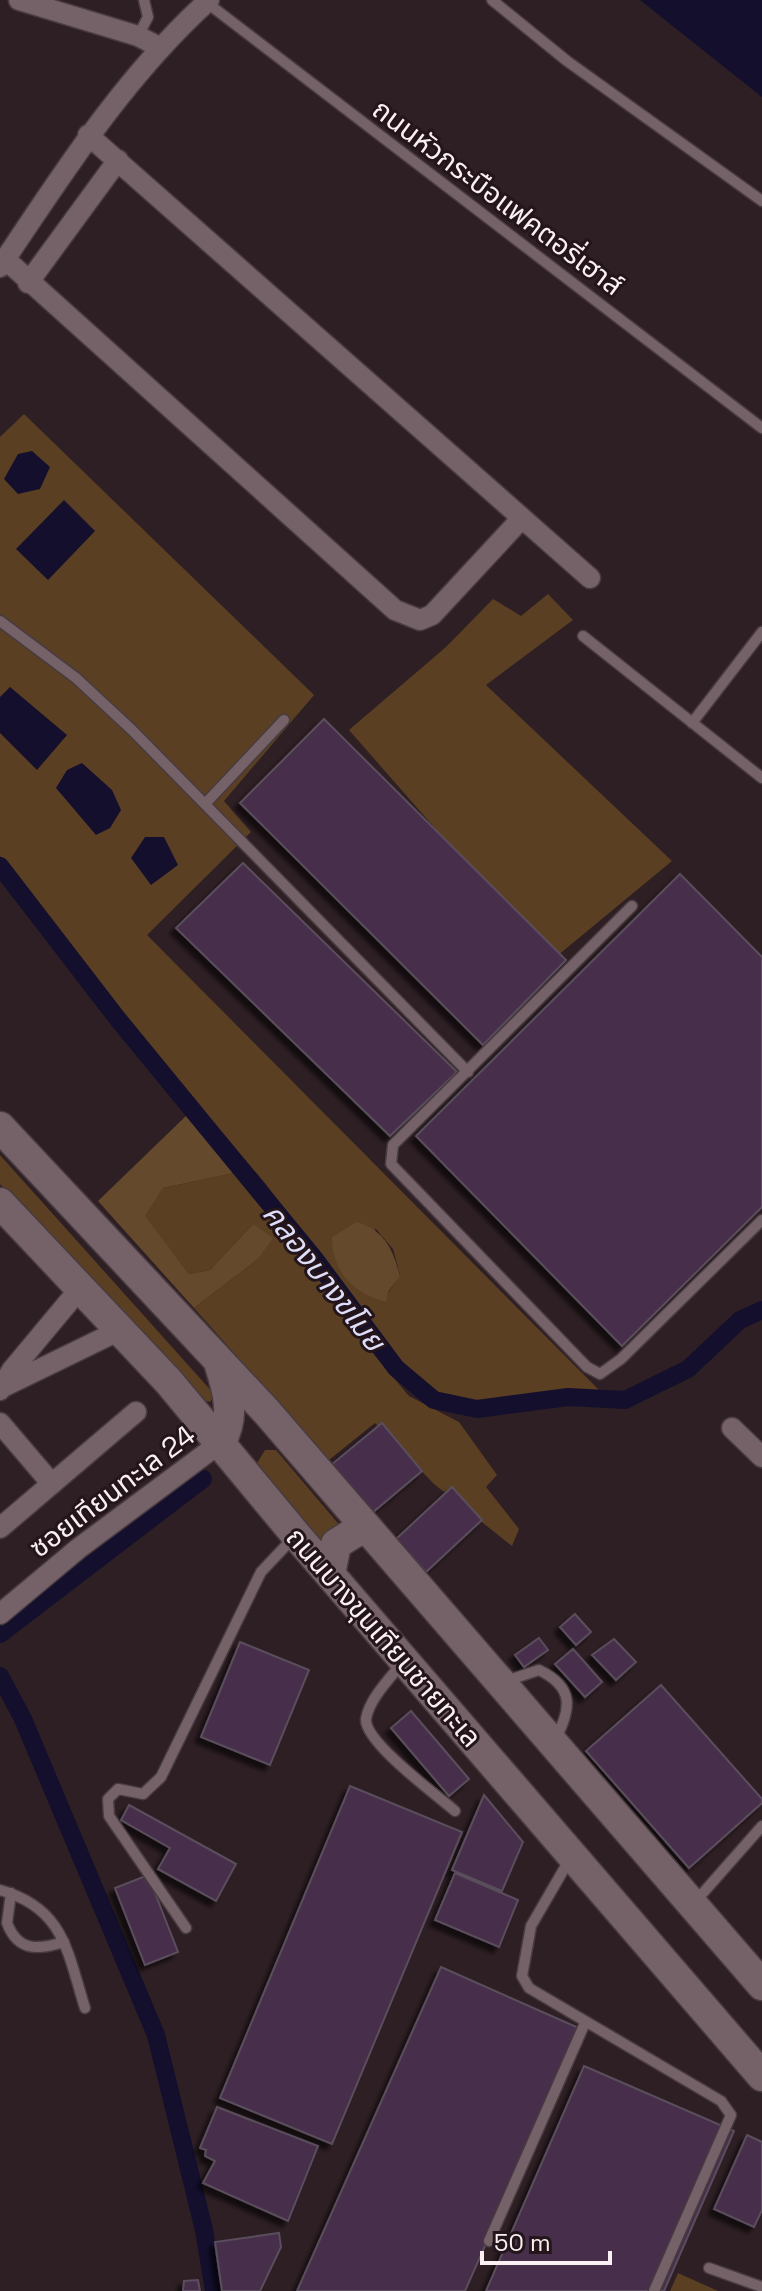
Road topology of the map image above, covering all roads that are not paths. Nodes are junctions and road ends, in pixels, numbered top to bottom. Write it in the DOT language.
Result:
graph roads {
  1 [pos="19,0"];
  2 [pos="144,0"];
  3 [pos="492,0"];
  4 [pos="207,1"];
  5 [pos="138,36"];
  6 [pos="161,48"];
  7 [pos="88,135"];
  8 [pos="118,160"];
  9 [pos="762,201"];
  10 [pos="3,263"];
  11 [pos="28,283"];
  12 [pos="762,428"];
  13 [pos="522,518"];
  14 [pos="590,578"];
  15 [pos="0,621"];
  16 [pos="762,632"];
  17 [pos="583,636"];
  18 [pos="284,720"];
  19 [pos="692,723"];
  20 [pos="762,778"];
  21 [pos="205,804"];
  22 [pos="632,906"];
  23 [pos="468,1072"];
  24 [pos="0,1127"];
  25 [pos="0,1203"];
  26 [pos="762,1220"];
  27 [pos="82,1286"];
  28 [pos="49,1327"];
  29 [pos="120,1330"];
  30 [pos="71,1352"];
  31 [pos="218,1360"];
  32 [pos="2,1388"];
  33 [pos="136,1412"];
  34 [pos="0,1423"];
  35 [pos="732,1428"];
  36 [pos="220,1443"];
  37 [pos="762,1457"];
  38 [pos="52,1484"];
  39 [pos="0,1528"];
  40 [pos="369,1531"];
  41 [pos="296,1535"];
  42 [pos="330,1574"];
  43 [pos="0,1614"];
  44 [pos="405,1661"];
  45 [pos="501,1683"];
  46 [pos="553,1743"];
  47 [pos="455,1811"];
  48 [pos="762,1826"];
  49 [pos="572,1856"];
  50 [pos="6,1892"];
  51 [pos="694,1904"];
  52 [pos="186,1928"];
  53 [pos="64,1942"];
  54 [pos="762,1985"];
  55 [pos="85,2008"];
  56 [pos="585,2023"];
  57 [pos="762,2076"];
  58 [pos="489,2241"];
  59 [pos="709,2268"];
  60 [pos="762,2287"];
  61 [pos="654,2291"];
  1 -- 5 [label="street"];
  2 -- 5 [label="lane"];
  3 -- 9 [label="lane"];
  4 -- 6 [label="street"];
  4 -- 12 [label="lane, ถนนหัวกระบือแฟคตอรี่เฮาส์"];
  5 -- 6 [label="street"];
  6 -- 7 [label="street"];
  7 -- 8 [label="street"];
  7 -- 10 [label="street"];
  8 -- 11 [label="street"];
  8 -- 13 [label="street"];
  10 -- 11 [label="street"];
  11 -- 13 [label="street"];
  13 -- 14 [label="street"];
  15 -- 21 [label="lane"];
  16 -- 19 [label="lane"];
  17 -- 19 [label="lane"];
  18 -- 21 [label="lane"];
  19 -- 20 [label="lane"];
  21 -- 23 [label="lane"];
  22 -- 23 [label="lane"];
  23 -- 26 [label="lane"];
  24 -- 31 [label="main road, ถนนบางขุนเทียนชายทะเล"];
  25 -- 27 [label="main road, ถนนบางขุนเทียนชายทะเล"];
  27 -- 28 [label="street"];
  27 -- 29 [label="main road, ถนนบางขุนเทียนชายทะเล"];
  28 -- 30 [label="street"];
  28 -- 32 [label="street"];
  29 -- 30 [label="street"];
  29 -- 36 [label="main road, ถนนบางขุนเทียนชายทะเล"];
  30 -- 32 [label="street"];
  31 -- 36 [label="main road"];
  31 -- 40 [label="main road, ถนนบางขุนเทียนชายทะเล"];
  33 -- 38 [label="street"];
  34 -- 38 [label="street"];
  35 -- 37 [label="street"];
  36 -- 41 [label="main road, ถนนบางขุนเทียนชายทะเล"];
  36 -- 43 [label="street, ซอยเทียนทะเล 24"];
  38 -- 39 [label="street"];
  40 -- 42 [label="main road"];
  40 -- 45 [label="main road, ถนนบางขุนเทียนชายทะเล"];
  41 -- 42 [label="main road, ถนนบางขุนเทียนชายทะเล"];
  41 -- 52 [label="lane"];
  42 -- 44 [label="main road, ถนนบางขุนเทียนชายทะเล"];
  44 -- 47 [label="lane"];
  44 -- 49 [label="main road, ถนนบางขุนเทียนชายทะเล"];
  45 -- 46 [label="main road, ถนนบางขุนเทียนชายทะเล"];
  45 -- 46 [label="lane"];
  46 -- 51 [label="main road, ถนนบางขุนเทียนชายทะเล"];
  48 -- 51 [label="lane"];
  49 -- 56 [label="lane"];
  49 -- 57 [label="main road, ถนนบางขุนเทียนชายทะเล"];
  50 -- 53 [label="lane"];
  50 -- 53 [label="lane"];
  51 -- 54 [label="main road, ถนนบางขุนเทียนชายทะเล"];
  53 -- 55 [label="lane"];
  56 -- 58 [label="lane"];
  56 -- 61 [label="lane"];
  59 -- 60 [label="lane"];
}
